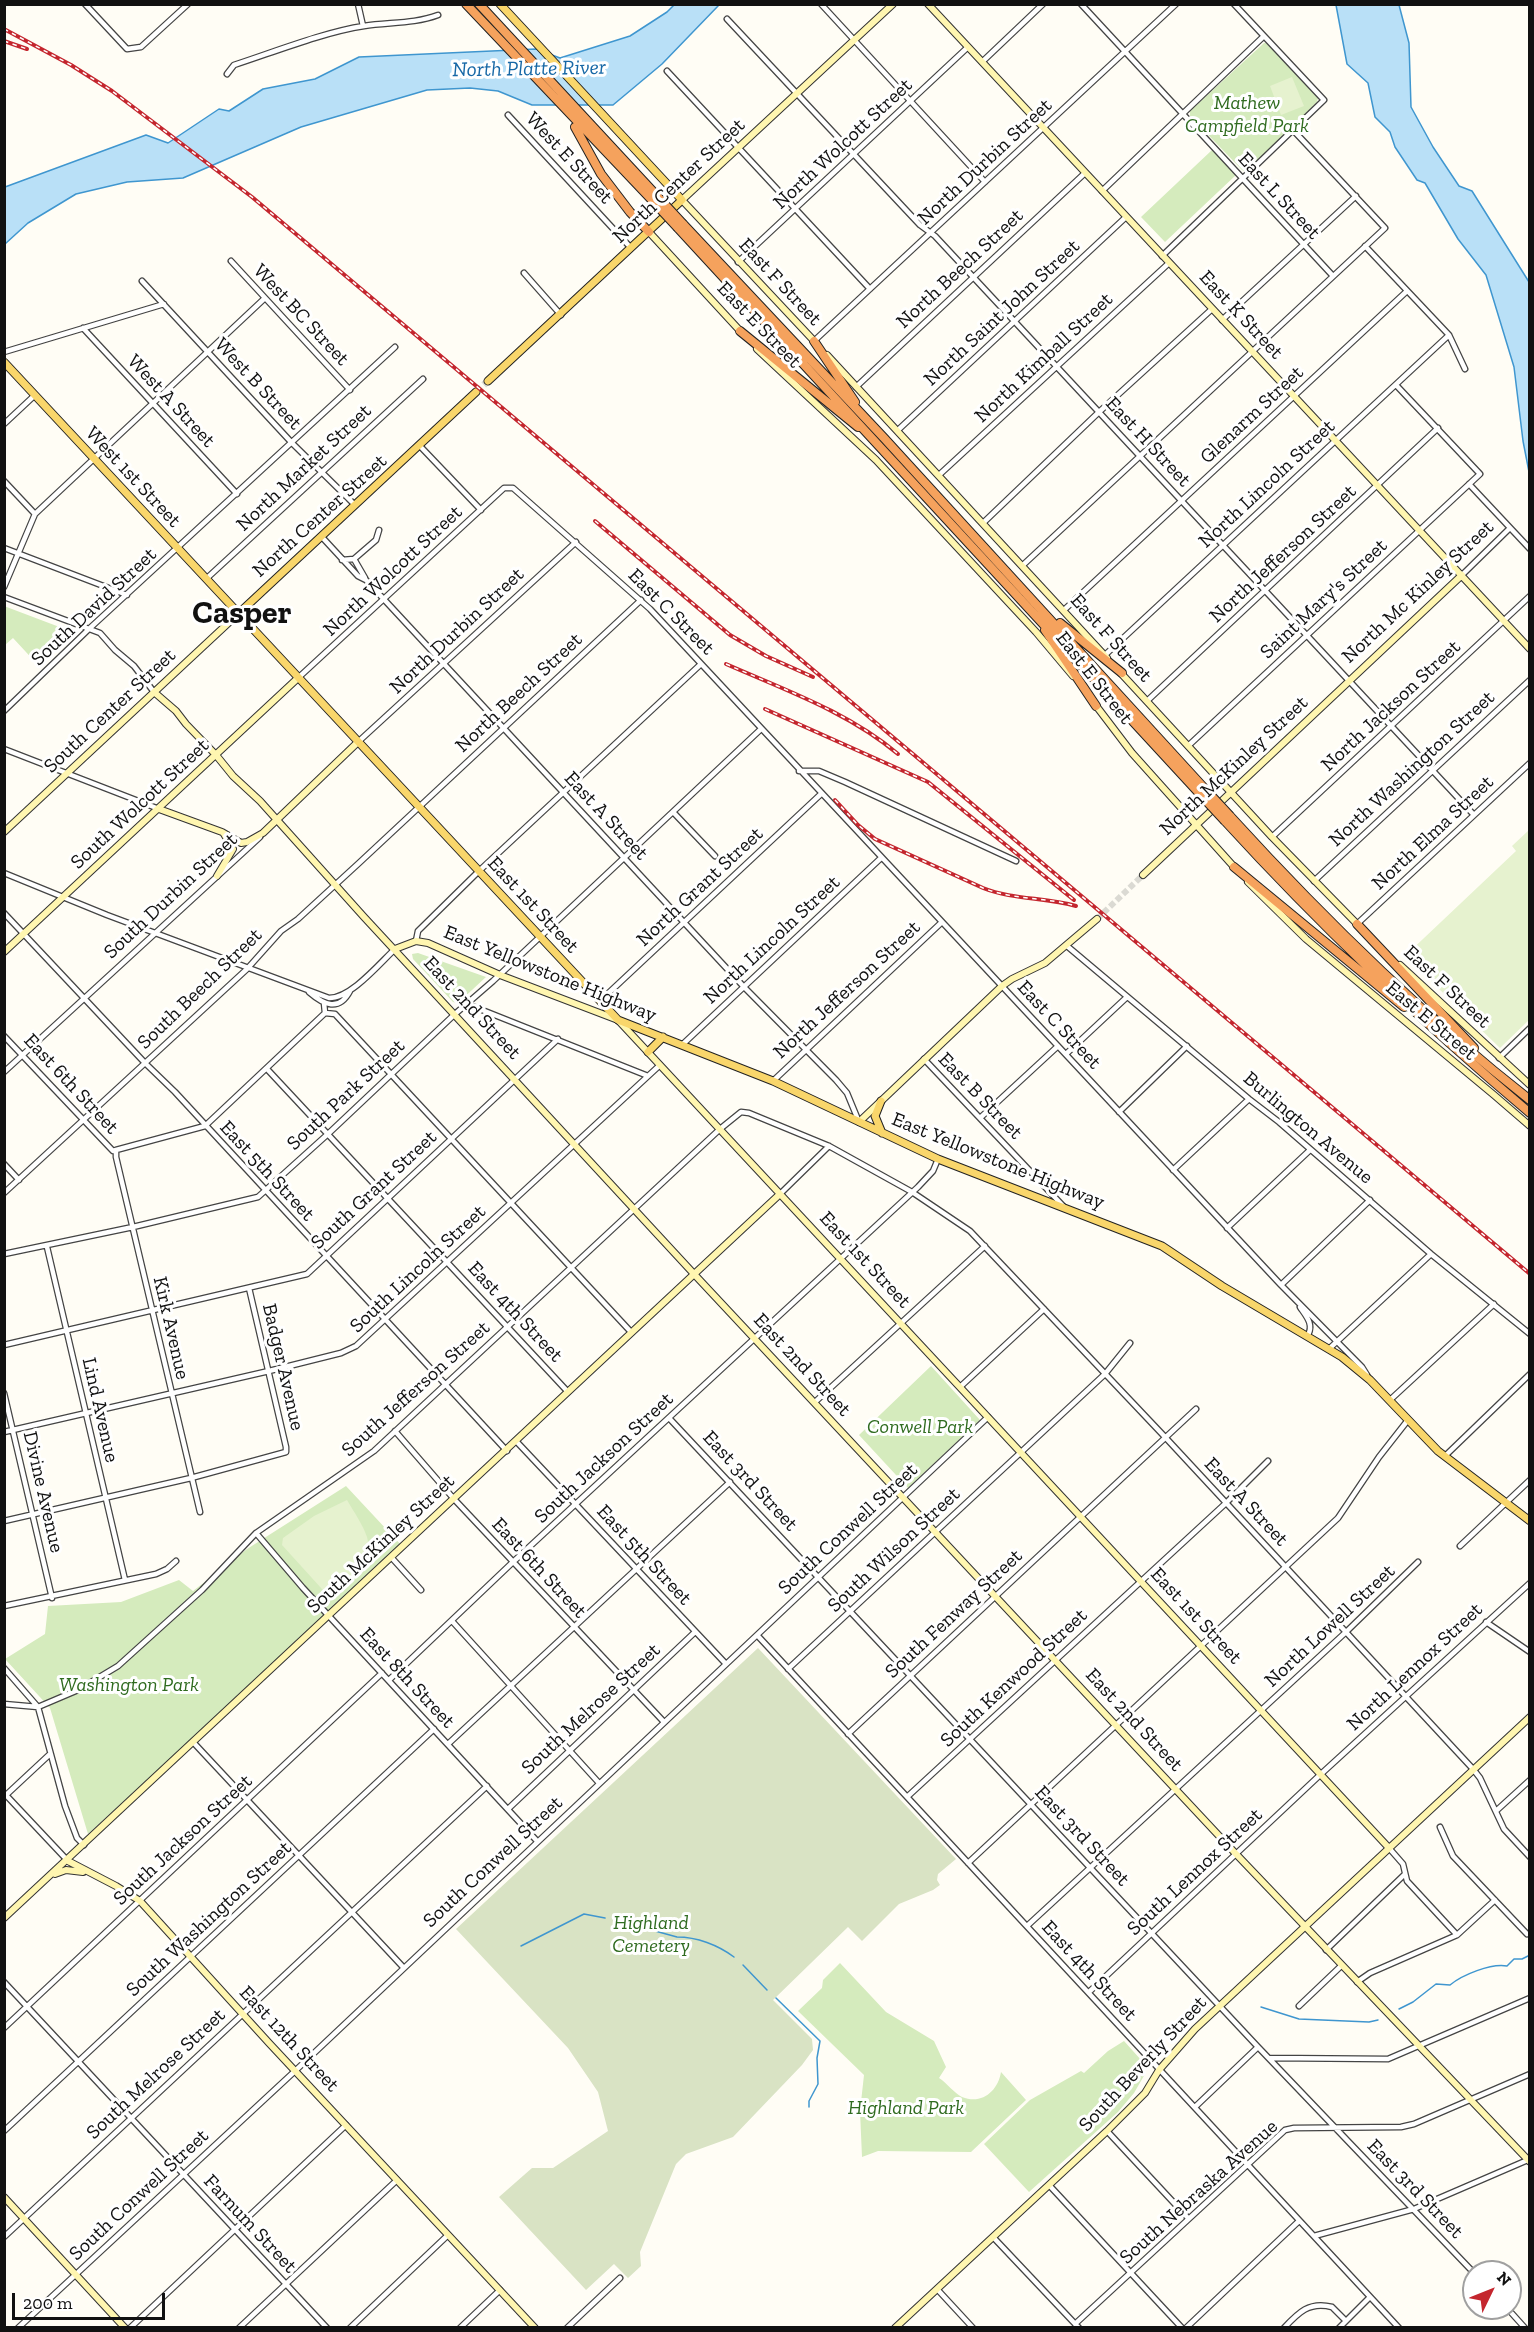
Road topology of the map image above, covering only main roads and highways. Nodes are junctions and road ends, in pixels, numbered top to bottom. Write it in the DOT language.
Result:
graph roads {
  1 [pos="466,4"];
  2 [pos="479,4"];
  3 [pos="485,4"];
  4 [pos="500,4"];
  5 [pos="892,4"];
  6 [pos="928,4"];
  7 [pos="505,32"];
  8 [pos="568,115"];
  9 [pos="654,198"];
  10 [pos="682,200"];
  11 [pos="649,232"];
  12 [pos="740,331"];
  13 [pos="814,341"];
  14 [pos="4,363"];
  15 [pos="488,381"];
  16 [pos="476,392"];
  17 [pos="881,441"];
  18 [pos="1462,575"];
  19 [pos="1013,584"];
  20 [pos="238,614"];
  21 [pos="1530,649"];
  22 [pos="1122,673"];
  23 [pos="298,678"];
  24 [pos="1349,680"];
  25 [pos="154,692"];
  26 [pos="1096,706"];
  27 [pos="358,742"];
  28 [pos="216,755"];
  29 [pos="1230,792"];
  30 [pos="159,809"];
  31 [pos="1228,819"];
  32 [pos="276,821"];
  33 [pos="1196,825"];
  34 [pos="222,831"];
  35 [pos="4,832"];
  36 [pos="1234,867"];
  37 [pos="1143,875"];
  38 [pos="217,876"];
  39 [pos="1097,920"];
  40 [pos="1357,924"];
  41 [pos="395,949"];
  42 [pos="4,952"];
  43 [pos="618,1020"];
  44 [pos="1433,1028"];
  45 [pos="663,1037"];
  46 [pos="648,1052"];
  47 [pos="1506,1082"];
  48 [pos="1530,1085"];
  49 [pos="1530,1100"];
  50 [pos="881,1101"];
  51 [pos="1530,1113"];
  52 [pos="859,1122"];
  53 [pos="1530,1126"];
  54 [pos="882,1133"];
  55 [pos="780,1194"];
  56 [pos="694,1274"];
  57 [pos="1530,1521"];
  58 [pos="1530,1717"];
  59 [pos="1389,1848"];
  60 [pos="68,1861"];
  61 [pos="90,1873"];
  62 [pos="52,1875"];
  63 [pos="4,1918"];
  64 [pos="1304,1927"];
  65 [pos="1529,2160"];
  66 [pos="4,2197"];
  67 [pos="124,2328"];
  68 [pos="535,2328"];
  69 [pos="895,2328"];
  1 -- 8 [label="highway"];
  2 -- 7 [label="highway"];
  3 -- 7 [label="highway"];
  4 -- 10 [label="main road"];
  5 -- 10 [label="main road, North Center Street"];
  6 -- 18 [label="main road, East K Street"];
  7 -- 9 [label="highway"];
  8 -- 9 [label="highway"];
  8 -- 11 [label="highway"];
  9 -- 17 [label="highway, bridge"];
  10 -- 11 [label="main road, North Center Street"];
  10 -- 13 [label="main road, East F Street"];
  11 -- 12 [label="main road, East E Street"];
  11 -- 15 [label="main road, North Center Street"];
  12 -- 17 [label="highway"];
  12 -- 26 [label="main road, East E Street"];
  13 -- 17 [label="highway"];
  13 -- 22 [label="main road, East F Street"];
  14 -- 20 [label="main road, West 1st Street"];
  16 -- 20 [label="main road, North Center Street"];
  17 -- 19 [label="highway"];
  18 -- 21 [label="main road, East K Street"];
  18 -- 24 [label="main road, North Mc Kinley Street"];
  19 -- 22 [label="highway"];
  19 -- 26 [label="highway"];
  19 -- 31 [label="highway, bridge"];
  20 -- 23 [label="main road, East 1st Street"];
  20 -- 25 [label="main road, South Center Street"];
  22 -- 29 [label="main road, East F Street"];
  23 -- 27 [label="main road, East 1st Street"];
  23 -- 28 [label="main road, South Wolcott Street"];
  24 -- 29 [label="main road, North McKinley Street"];
  25 -- 28 [label="main road, East 2nd Street"];
  25 -- 35 [label="main road, South Center Street"];
  26 -- 33 [label="main road, East E Street"];
  27 -- 32 [label="main road, South Durbin Street"];
  27 -- 43 [label="main road, East 1st Street"];
  28 -- 30 [label="main road, South Wolcott Street"];
  28 -- 32 [label="main road, East 2nd Street"];
  29 -- 33 [label="main road, North McKinley Street"];
  29 -- 40 [label="main road, East F Street"];
  30 -- 34 [label="main road"];
  30 -- 42 [label="main road, South Wolcott Street"];
  31 -- 44 [label="highway"];
  31 -- 47 [label="highway"];
  32 -- 34 [label="main road, South Durbin Street"];
  32 -- 41 [label="main road, East 2nd Street"];
  33 -- 36 [label="main road, East E Street"];
  33 -- 37 [label="main road, North McKinley Street"];
  34 -- 38 [label="main road"];
  36 -- 44 [label="highway"];
  36 -- 53 [label="main road, East E Street"];
  39 -- 50 [label="main road"];
  40 -- 47 [label="highway"];
  40 -- 48 [label="main road, East F Street"];
  41 -- 43 [label="main road, East Yellowstone Highway"];
  41 -- 56 [label="main road, East 2nd Street"];
  43 -- 45 [label="main road, East Yellowstone Highway"];
  43 -- 46 [label="main road, East 1st Street"];
  44 -- 51 [label="highway"];
  45 -- 46 [label="main road"];
  45 -- 52 [label="main road, East Yellowstone Highway"];
  46 -- 55 [label="main road, East 1st Street"];
  47 -- 49 [label="highway"];
  50 -- 52 [label="main road"];
  50 -- 54 [label="main road"];
  52 -- 54 [label="main road, East Yellowstone Highway"];
  54 -- 57 [label="main road, East Yellowstone Highway"];
  55 -- 56 [label="main road, South McKinley Street"];
  55 -- 59 [label="main road, East 1st Street"];
  56 -- 60 [label="main road, South McKinley Street"];
  56 -- 64 [label="main road, East 2nd Street"];
  58 -- 59 [label="main road, South Beverly Street"];
  59 -- 64 [label="main road, South Beverly Street"];
  60 -- 61 [label="main road, East 12th Street"];
  60 -- 62 [label="main road, South McKinley Street"];
  61 -- 62 [label="main road"];
  61 -- 68 [label="main road, East 12th Street"];
  62 -- 63 [label="main road, South McKinley Street"];
  64 -- 65 [label="main road, East 2nd Street"];
  64 -- 69 [label="main road, South Beverly Street"];
  66 -- 67 [label="main road"];
}
